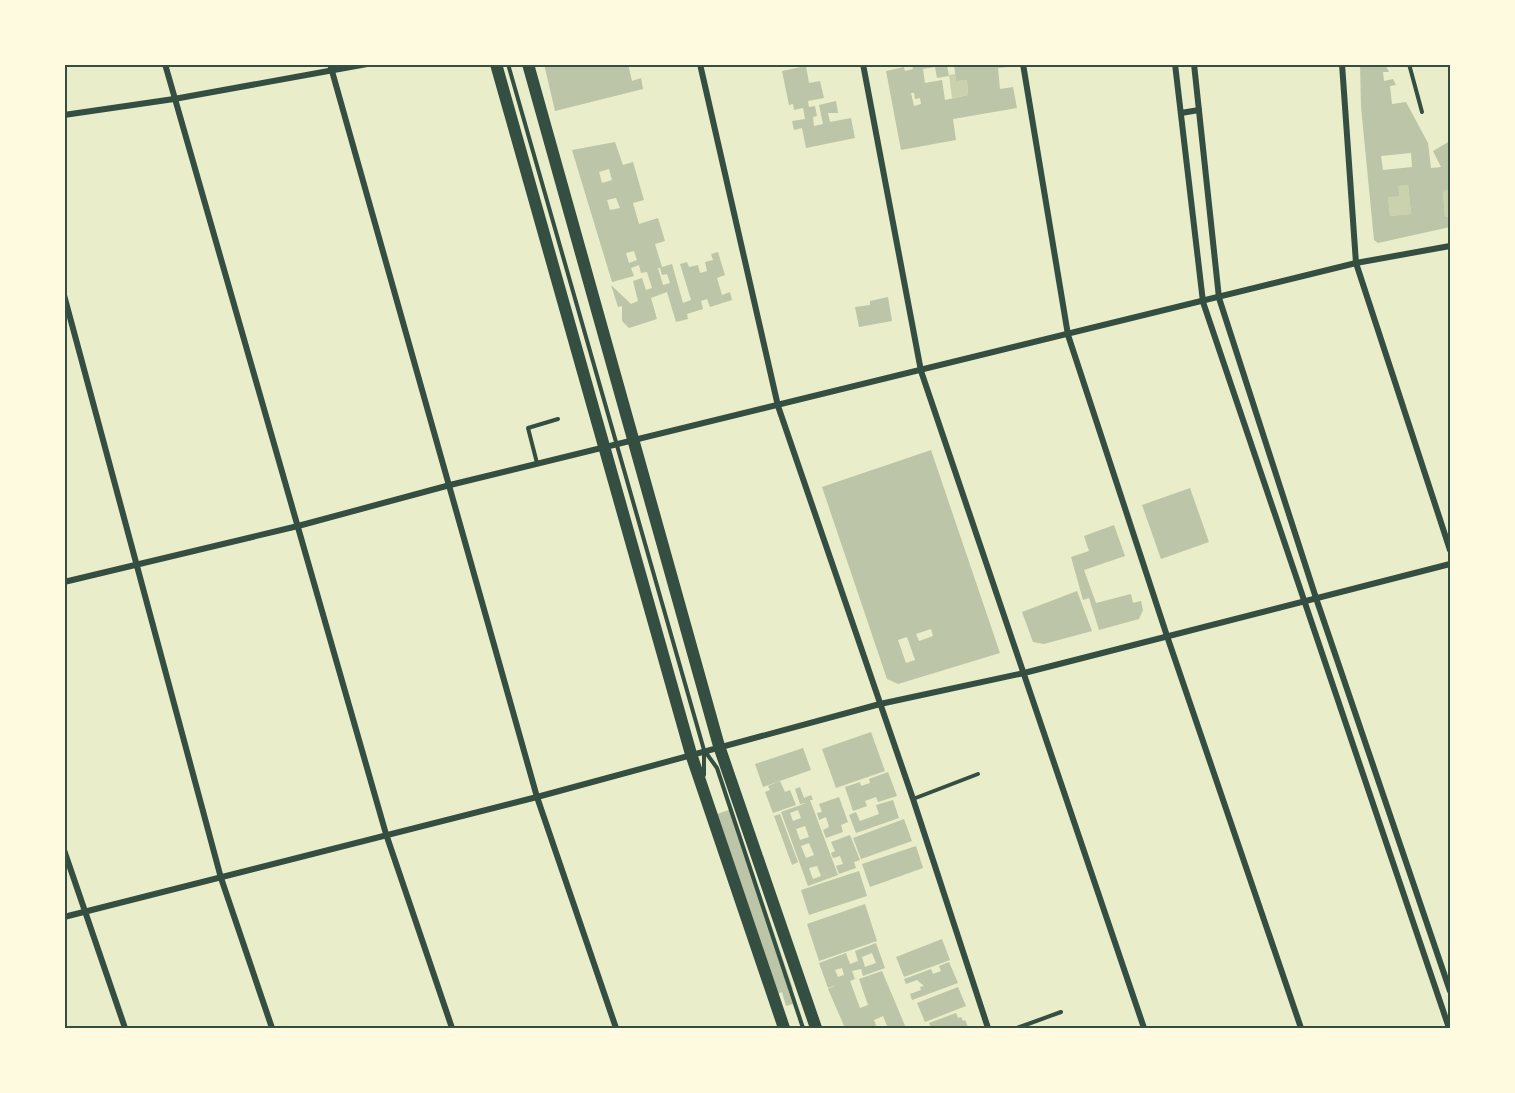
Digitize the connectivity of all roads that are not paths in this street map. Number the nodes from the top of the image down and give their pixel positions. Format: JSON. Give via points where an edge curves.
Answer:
{"nodes":[{"id":1,"x":165,"y":64,"type":"edge"},
{"id":2,"x":368,"y":64,"type":"edge"},
{"id":3,"x":496,"y":64,"type":"edge"},
{"id":4,"x":508,"y":64,"type":"edge"},
{"id":5,"x":528,"y":64,"type":"edge"},
{"id":6,"x":700,"y":64,"type":"edge"},
{"id":7,"x":863,"y":64,"type":"edge"},
{"id":8,"x":1023,"y":64,"type":"edge"},
{"id":9,"x":1175,"y":64,"type":"edge"},
{"id":10,"x":1194,"y":64,"type":"edge"},
{"id":11,"x":1342,"y":64,"type":"edge"},
{"id":12,"x":1409,"y":64,"type":"edge"},
{"id":13,"x":331,"y":68,"type":"edge"},
{"id":14,"x":174,"y":99,"type":"junction"},
{"id":15,"x":1199,"y":110,"type":"junction"},
{"id":16,"x":1422,"y":112,"type":"dead end"},
{"id":17,"x":1181,"y":113,"type":"junction"},
{"id":18,"x":64,"y":115,"type":"edge"},
{"id":19,"x":1450,"y":246,"type":"edge"},
{"id":20,"x":1356,"y":263,"type":"junction"},
{"id":21,"x":64,"y":295,"type":"edge"},
{"id":22,"x":1219,"y":298,"type":"junction"},
{"id":23,"x":1203,"y":302,"type":"junction"},
{"id":24,"x":1068,"y":335,"type":"junction"},
{"id":25,"x":921,"y":371,"type":"junction"},
{"id":26,"x":778,"y":406,"type":"junction"},
{"id":27,"x":558,"y":419,"type":"dead end"},
{"id":28,"x":632,"y":440,"type":"junction"},
{"id":29,"x":610,"y":446,"type":"junction"},
{"id":30,"x":537,"y":463,"type":"junction"},
{"id":31,"x":450,"y":485,"type":"junction"},
{"id":32,"x":298,"y":526,"type":"junction"},
{"id":33,"x":1450,"y":550,"type":"edge"},
{"id":34,"x":1450,"y":564,"type":"edge"},
{"id":35,"x":136,"y":565,"type":"junction"},
{"id":36,"x":64,"y":582,"type":"edge"},
{"id":37,"x":1316,"y":598,"type":"junction"},
{"id":38,"x":1303,"y":602,"type":"junction"},
{"id":39,"x":1167,"y":636,"type":"junction"},
{"id":40,"x":1024,"y":673,"type":"junction"},
{"id":41,"x":880,"y":704,"type":"junction"},
{"id":42,"x":719,"y":746,"type":"junction"},
{"id":43,"x":704,"y":750,"type":"junction"},
{"id":44,"x":691,"y":753,"type":"junction"},
{"id":45,"x":978,"y":774,"type":"dead end"},
{"id":46,"x":537,"y":797,"type":"junction"},
{"id":47,"x":913,"y":799,"type":"junction"},
{"id":48,"x":386,"y":834,"type":"junction"},
{"id":49,"x":64,"y":850,"type":"edge"},
{"id":50,"x":221,"y":878,"type":"junction"},
{"id":51,"x":85,"y":912,"type":"junction"},
{"id":52,"x":64,"y":917,"type":"edge"},
{"id":53,"x":1450,"y":991,"type":"edge"},
{"id":54,"x":1061,"y":1012,"type":"dead end"},
{"id":55,"x":125,"y":1029,"type":"edge"},
{"id":56,"x":272,"y":1029,"type":"edge"},
{"id":57,"x":452,"y":1029,"type":"edge"},
{"id":58,"x":616,"y":1029,"type":"edge"},
{"id":59,"x":784,"y":1029,"type":"edge"},
{"id":60,"x":790,"y":1029,"type":"edge"},
{"id":61,"x":803,"y":1029,"type":"edge"},
{"id":62,"x":816,"y":1029,"type":"edge"},
{"id":63,"x":988,"y":1029,"type":"edge"},
{"id":64,"x":1017,"y":1029,"type":"edge"},
{"id":65,"x":1144,"y":1029,"type":"edge"},
{"id":66,"x":1300,"y":1029,"type":"edge"},
{"id":67,"x":1449,"y":1029,"type":"edge"}],
"edges":[{"from":1,"to":14,"type":"street"},
{"from":2,"to":13,"type":"street"},
{"from":3,"to":29,"type":"main road"},
{"from":4,"to":29,"type":"lane"},
{"from":5,"to":28,"type":"main road"},
{"from":6,"to":26,"type":"street"},
{"from":7,"to":25,"type":"street"},
{"from":8,"to":24,"type":"street"},
{"from":9,"to":17,"type":"street"},
{"from":10,"to":15,"type":"street"},
{"from":11,"to":20,"type":"street"},
{"from":12,"to":16,"type":"lane"},
{"from":13,"to":14,"type":"street"},
{"from":13,"to":31,"type":"street"},
{"from":14,"to":18,"type":"street"},
{"from":14,"to":32,"type":"street"},
{"from":15,"to":17,"type":"street"},
{"from":15,"to":22,"type":"street"},
{"from":17,"to":23,"type":"street"},
{"from":19,"to":20,"type":"street"},
{"from":20,"to":22,"type":"street"},
{"from":20,"to":33,"type":"street"},
{"from":21,"to":35,"type":"street"},
{"from":22,"to":23,"type":"street"},
{"from":22,"to":37,"type":"street"},
{"from":23,"to":24,"type":"street"},
{"from":23,"to":38,"type":"street"},
{"from":24,"to":25,"type":"street"},
{"from":24,"to":39,"type":"street"},
{"from":25,"to":26,"type":"street"},
{"from":25,"to":40,"type":"street"},
{"from":26,"to":28,"type":"street"},
{"from":26,"to":41,"type":"street"},
{"from":27,"to":30,"type":"lane","via":[[528,428]]},
{"from":28,"to":29,"type":"street"},
{"from":28,"to":42,"type":"main road"},
{"from":29,"to":30,"type":"street"},
{"from":29,"to":43,"type":"lane"},
{"from":29,"to":44,"type":"main road"},
{"from":30,"to":31,"type":"street"},
{"from":31,"to":32,"type":"street"},
{"from":31,"to":46,"type":"street"},
{"from":32,"to":35,"type":"street"},
{"from":32,"to":48,"type":"street"},
{"from":34,"to":37,"type":"street"},
{"from":35,"to":36,"type":"street"},
{"from":35,"to":50,"type":"street"},
{"from":37,"to":38,"type":"street"},
{"from":37,"to":53,"type":"street"},
{"from":38,"to":39,"type":"street"},
{"from":38,"to":67,"type":"street"},
{"from":39,"to":40,"type":"street"},
{"from":39,"to":66,"type":"street"},
{"from":40,"to":41,"type":"street"},
{"from":40,"to":65,"type":"street"},
{"from":41,"to":42,"type":"street"},
{"from":41,"to":47,"type":"street"},
{"from":42,"to":43,"type":"street"},
{"from":42,"to":62,"type":"main road"},
{"from":43,"to":44,"type":"street"},
{"from":43,"to":60,"type":"lane","via":[[704,772]]},
{"from":43,"to":61,"type":"lane","via":[[717,768]]},
{"from":44,"to":46,"type":"street"},
{"from":44,"to":59,"type":"main road"},
{"from":45,"to":47,"type":"lane"},
{"from":46,"to":48,"type":"street"},
{"from":46,"to":58,"type":"street"},
{"from":47,"to":63,"type":"street"},
{"from":48,"to":50,"type":"street"},
{"from":48,"to":57,"type":"street"},
{"from":49,"to":51,"type":"street"},
{"from":50,"to":51,"type":"street"},
{"from":50,"to":56,"type":"street"},
{"from":51,"to":52,"type":"street"},
{"from":51,"to":55,"type":"street"},
{"from":54,"to":64,"type":"lane"}]}
